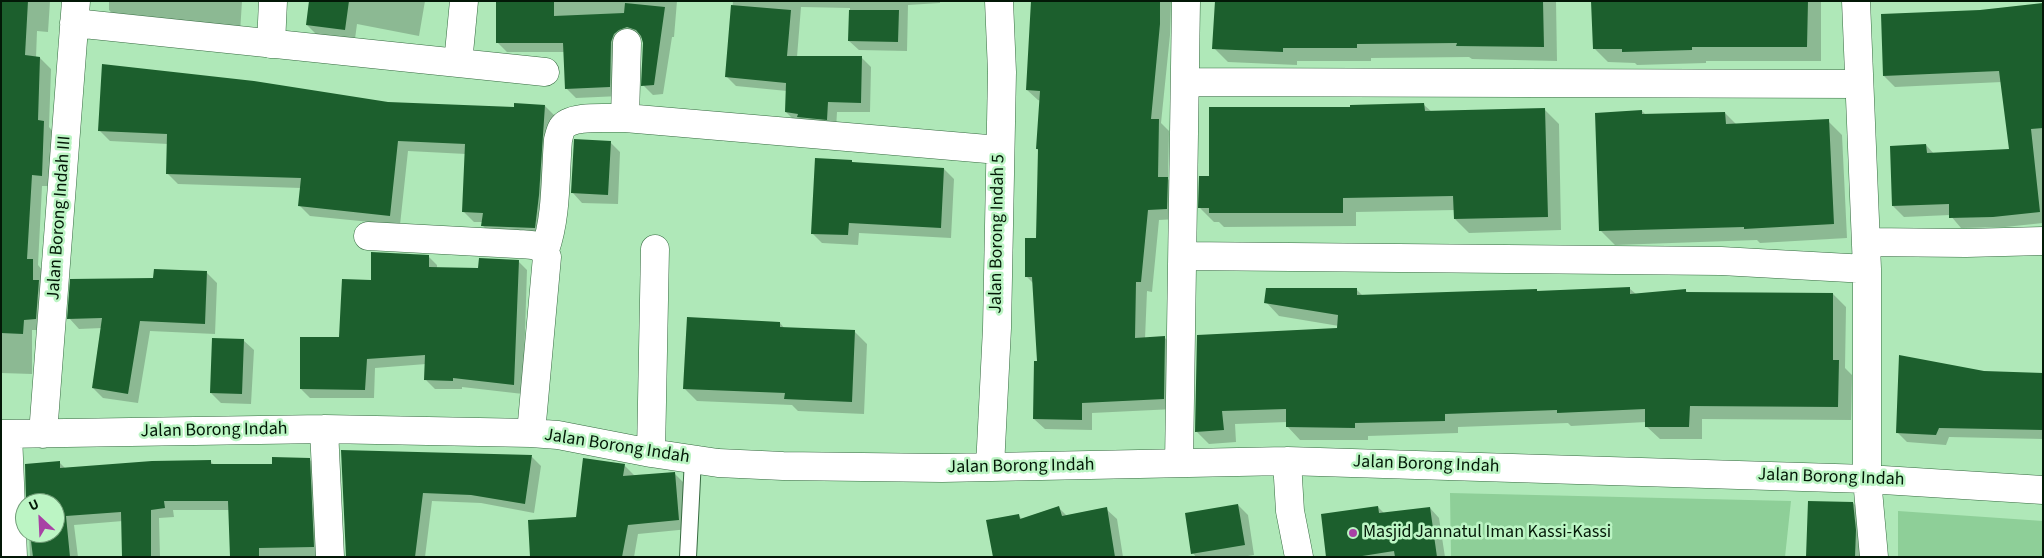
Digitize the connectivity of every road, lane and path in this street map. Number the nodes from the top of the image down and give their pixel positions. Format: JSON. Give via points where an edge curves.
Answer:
{"nodes":[{"id":1,"x":274,"y":1,"type":"edge"},
{"id":2,"x":464,"y":1,"type":"edge"},
{"id":3,"x":999,"y":1,"type":"edge"},
{"id":4,"x":1186,"y":1,"type":"edge"},
{"id":5,"x":1856,"y":1,"type":"edge"},
{"id":6,"x":75,"y":12,"type":"edge"},
{"id":7,"x":628,"y":43,"type":"dead end"},
{"id":8,"x":271,"y":44,"type":"junction"},
{"id":9,"x":458,"y":63,"type":"junction"},
{"id":10,"x":545,"y":72,"type":"dead end"},
{"id":11,"x":1185,"y":82,"type":"junction"},
{"id":12,"x":1859,"y":84,"type":"junction"},
{"id":13,"x":625,"y":118,"type":"junction"},
{"id":14,"x":1000,"y":150,"type":"junction"},
{"id":15,"x":368,"y":236,"type":"dead end"},
{"id":16,"x":2043,"y":241,"type":"edge"},
{"id":17,"x":1866,"y":242,"type":"junction"},
{"id":18,"x":655,"y":248,"type":"dead end"},
{"id":19,"x":545,"y":250,"type":"junction"},
{"id":20,"x":1183,"y":256,"type":"junction"},
{"id":21,"x":1867,"y":269,"type":"junction"},
{"id":22,"x":324,"y":429,"type":"junction"},
{"id":23,"x":531,"y":433,"type":"junction"},
{"id":24,"x":4,"y":434,"type":"edge"},
{"id":25,"x":43,"y":434,"type":"junction"},
{"id":26,"x":651,"y":453,"type":"junction"},
{"id":27,"x":692,"y":459,"type":"junction"},
{"id":28,"x":1287,"y":461,"type":"junction"},
{"id":29,"x":1179,"y":463,"type":"junction"},
{"id":30,"x":990,"y":467,"type":"junction"},
{"id":31,"x":1867,"y":478,"type":"junction"},
{"id":32,"x":2043,"y":490,"type":"edge"},
{"id":33,"x":13,"y":557,"type":"edge"},
{"id":34,"x":330,"y":557,"type":"edge"},
{"id":35,"x":688,"y":557,"type":"edge"},
{"id":36,"x":1299,"y":557,"type":"edge"},
{"id":37,"x":1874,"y":557,"type":"edge"}],
"edges":[{"from":1,"to":8,"type":"street"},
{"from":2,"to":9,"type":"street"},
{"from":3,"to":14,"type":"street","name":"Jalan Borong Indah 5","via":[[1002,72]]},
{"from":4,"to":11,"type":"street"},
{"from":5,"to":12,"type":"street"},
{"from":6,"to":8,"type":"street"},
{"from":6,"to":25,"type":"street","name":"Jalan Borong Indah III"},
{"from":7,"to":13,"type":"street"},
{"from":8,"to":9,"type":"street"},
{"from":9,"to":10,"type":"street"},
{"from":11,"to":12,"type":"street"},
{"from":11,"to":20,"type":"street"},
{"from":12,"to":17,"type":"street"},
{"from":13,"to":14,"type":"street"},
{"from":13,"to":19,"type":"street","via":[[582,119],[562,127]]},
{"from":14,"to":30,"type":"street","name":"Jalan Borong Indah 5","via":[[997,328]]},
{"from":15,"to":19,"type":"street","via":[[525,244]]},
{"from":16,"to":17,"type":"street"},
{"from":17,"to":21,"type":"street"},
{"from":18,"to":26,"type":"street"},
{"from":19,"to":23,"type":"street","via":[[547,257]]},
{"from":20,"to":21,"type":"street","via":[[1721,261]]},
{"from":20,"to":29,"type":"street"},
{"from":21,"to":31,"type":"street"},
{"from":22,"to":23,"type":"street","name":"Jalan Borong Indah"},
{"from":22,"to":25,"type":"street","name":"Jalan Borong Indah"},
{"from":22,"to":34,"type":"street"},
{"from":23,"to":26,"type":"street","name":"Jalan Borong Indah"},
{"from":24,"to":25,"type":"street","name":"Jalan Borong Indah"},
{"from":24,"to":33,"type":"street"},
{"from":26,"to":27,"type":"street","name":"Jalan Borong Indah"},
{"from":27,"to":30,"type":"street","name":"Jalan Borong Indah","via":[[783,466]]},
{"from":27,"to":35,"type":"lane"},
{"from":28,"to":29,"type":"street","name":"Jalan Borong Indah"},
{"from":28,"to":31,"type":"street","name":"Jalan Borong Indah"},
{"from":28,"to":36,"type":"street","via":[[1290,511]]},
{"from":29,"to":30,"type":"street","name":"Jalan Borong Indah"},
{"from":31,"to":32,"type":"street","name":"Jalan Borong Indah"},
{"from":31,"to":37,"type":"street"}]}
